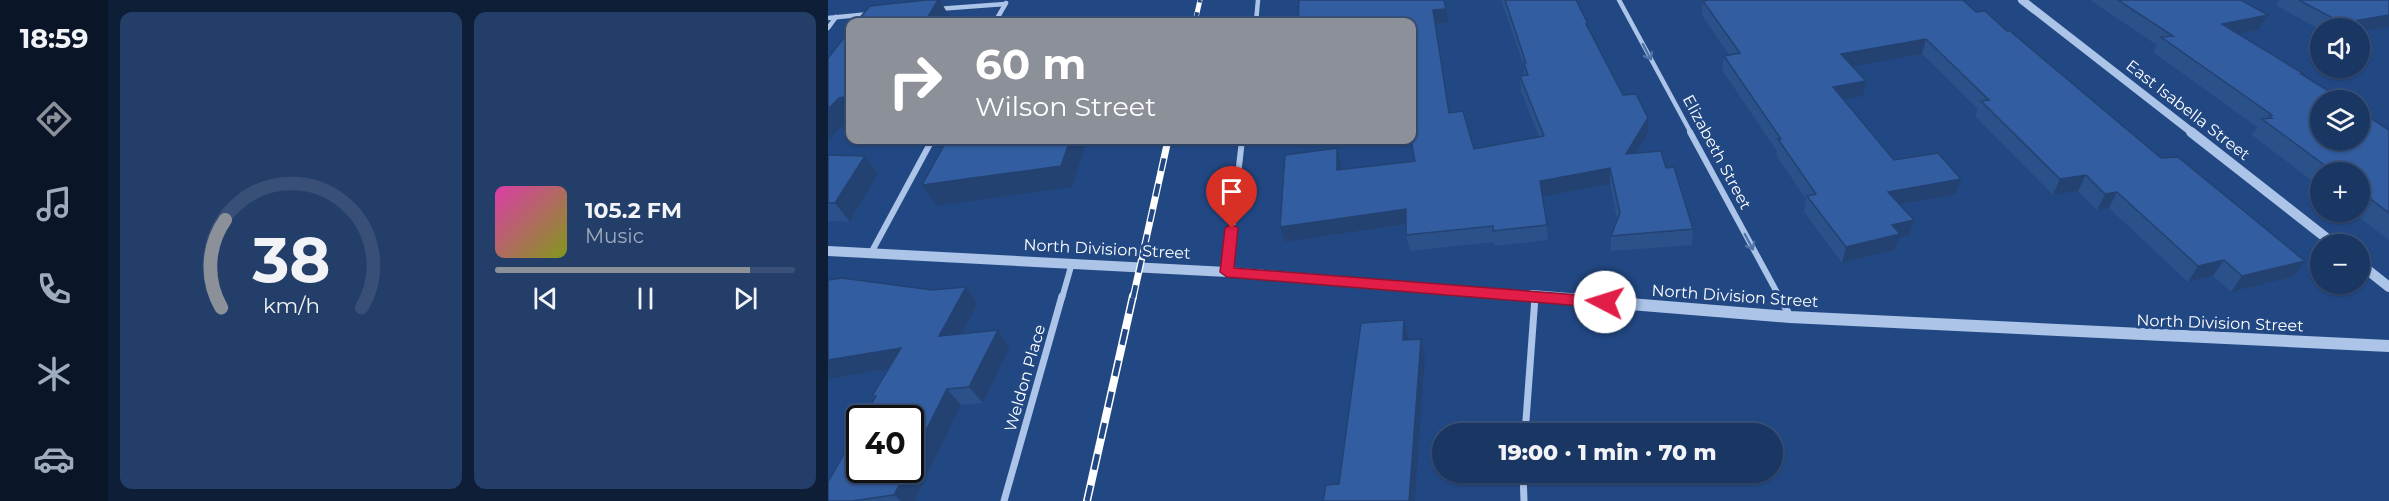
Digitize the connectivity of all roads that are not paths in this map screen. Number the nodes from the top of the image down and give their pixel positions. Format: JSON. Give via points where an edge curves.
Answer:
{"nodes":[{"id":1,"x":1258,"y":0,"type":"edge"},
{"id":2,"x":1619,"y":0,"type":"edge"},
{"id":3,"x":2022,"y":0,"type":"edge"},
{"id":4,"x":1006,"y":2,"type":"edge"},
{"id":5,"x":927,"y":10,"type":"edge"},
{"id":6,"x":882,"y":14,"type":"edge"},
{"id":7,"x":836,"y":17,"type":"junction"},
{"id":8,"x":828,"y":18,"type":"edge"},
{"id":9,"x":997,"y":18,"type":"edge"},
{"id":10,"x":1256,"y":18,"type":"edge"},
{"id":11,"x":828,"y":28,"type":"edge"},
{"id":12,"x":930,"y":144,"type":"edge"},
{"id":13,"x":1242,"y":144,"type":"edge"},
{"id":14,"x":2321,"y":234,"type":"edge"},
{"id":15,"x":828,"y":251,"type":"edge"},
{"id":16,"x":871,"y":253,"type":"junction"},
{"id":17,"x":1072,"y":263,"type":"junction"},
{"id":18,"x":1227,"y":272,"type":"junction"},
{"id":19,"x":2370,"y":272,"type":"edge"},
{"id":20,"x":2389,"y":287,"type":"edge"},
{"id":21,"x":1535,"y":297,"type":"junction"},
{"id":22,"x":1790,"y":317,"type":"junction"},
{"id":23,"x":2389,"y":346,"type":"edge"},
{"id":24,"x":1525,"y":423,"type":"edge"},
{"id":25,"x":1523,"y":483,"type":"edge"},
{"id":26,"x":1004,"y":501,"type":"edge"},
{"id":27,"x":1524,"y":501,"type":"edge"}],
"edges":[{"from":1,"to":10,"type":"street"},
{"from":2,"to":22,"type":"street","name":"Elizabeth Street","one_way":true},
{"from":3,"to":14,"type":"street","name":"East Isabella Street"},
{"from":4,"to":5,"type":"street"},
{"from":4,"to":9,"type":"street"},
{"from":6,"to":7,"type":"street"},
{"from":7,"to":8,"type":"street"},
{"from":7,"to":11,"type":"street"},
{"from":12,"to":16,"type":"street"},
{"from":13,"to":18,"type":"street"},
{"from":15,"to":16,"type":"street","name":"North Division Street"},
{"from":16,"to":17,"type":"street","name":"North Division Street"},
{"from":17,"to":18,"type":"street","name":"North Division Street"},
{"from":17,"to":26,"type":"street","name":"Weldon Place"},
{"from":18,"to":21,"type":"street","name":"North Division Street"},
{"from":19,"to":20,"type":"street"},
{"from":21,"to":22,"type":"street","name":"North Division Street"},
{"from":21,"to":24,"type":"street"},
{"from":22,"to":23,"type":"street","name":"North Division Street"},
{"from":25,"to":27,"type":"street"}]}
